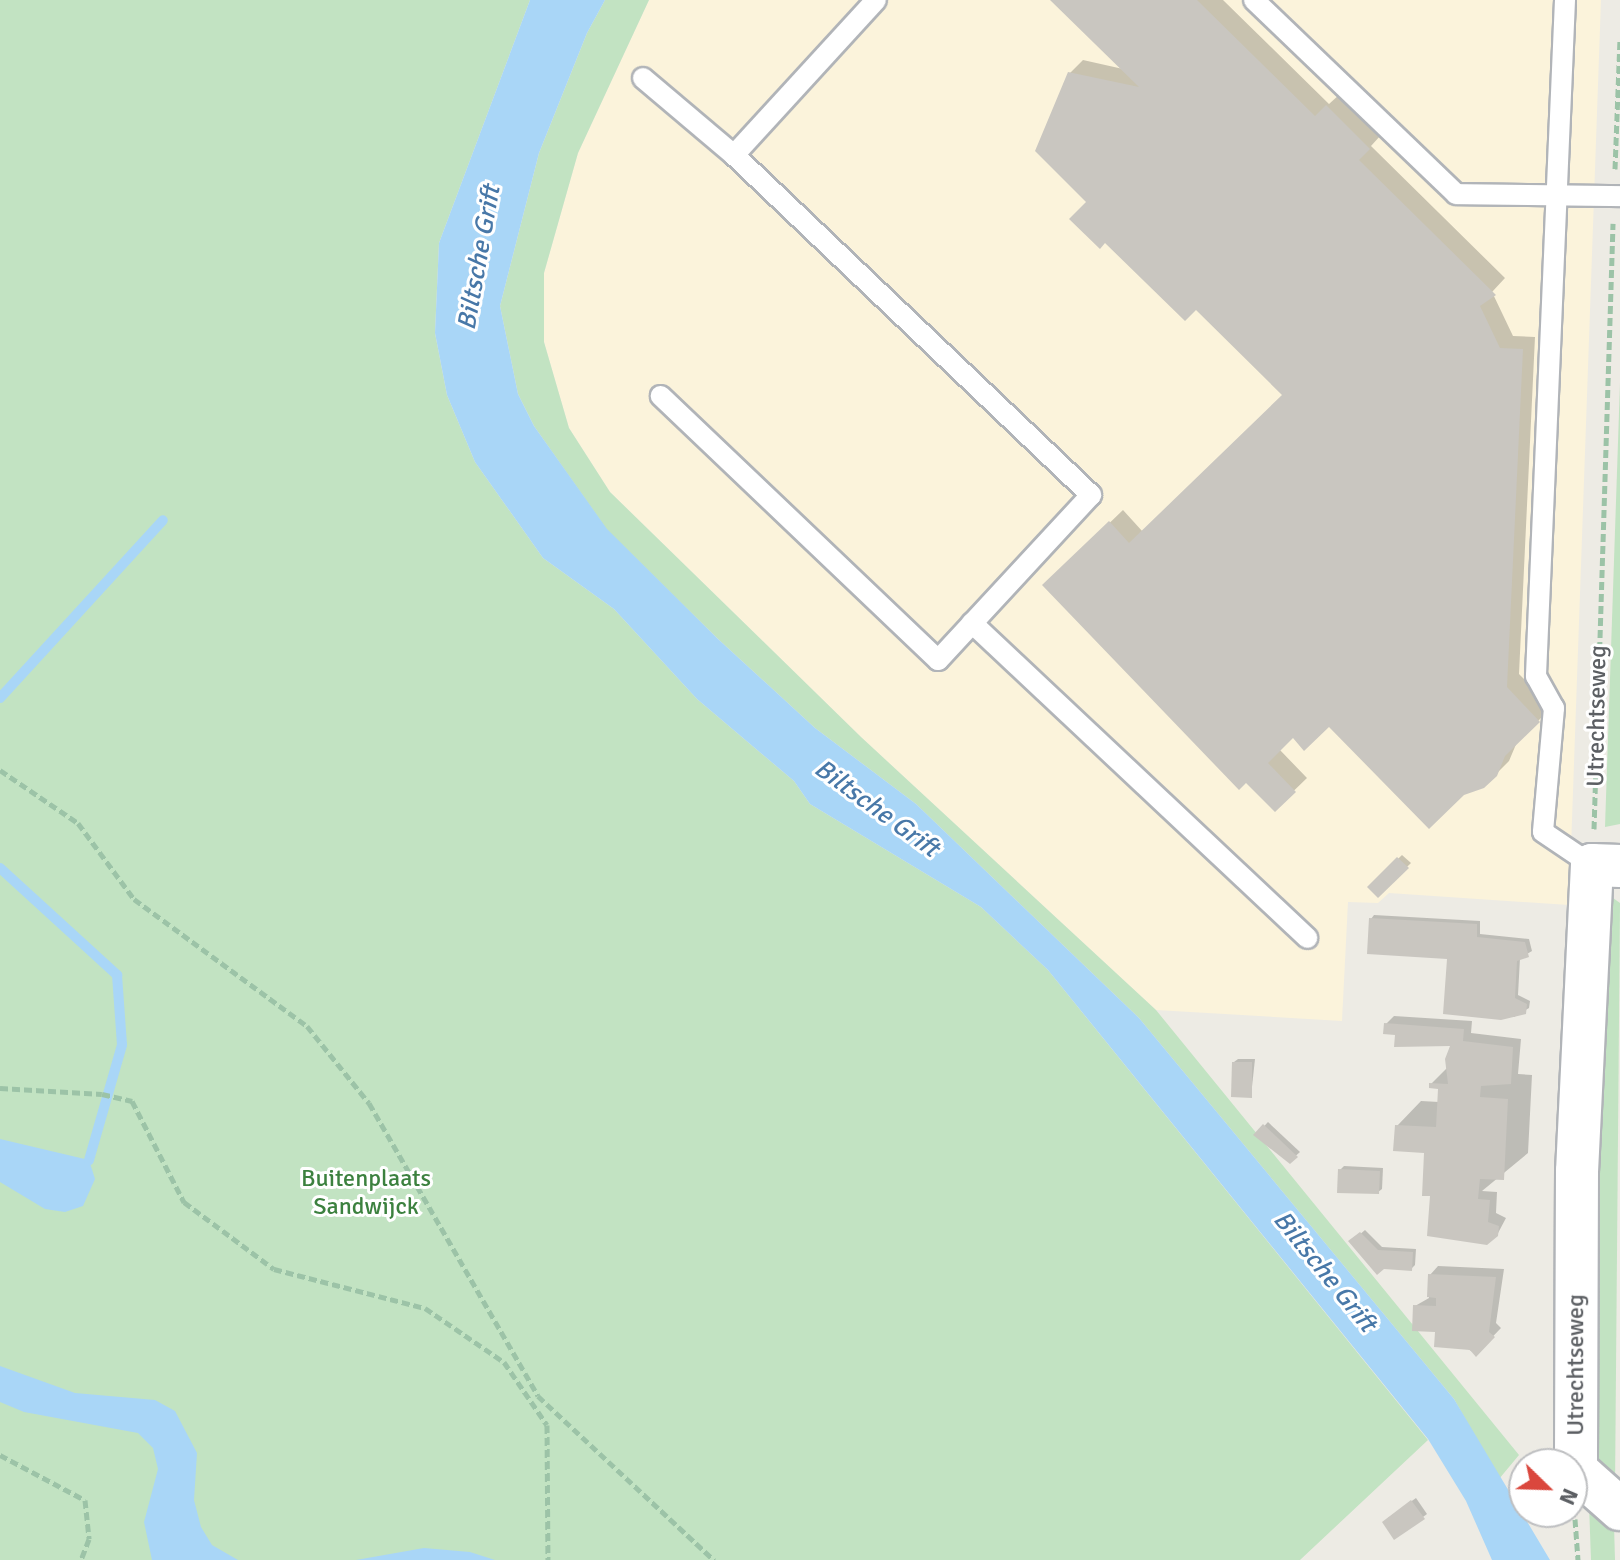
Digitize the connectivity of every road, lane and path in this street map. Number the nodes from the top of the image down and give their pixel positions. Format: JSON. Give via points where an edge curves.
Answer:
{"nodes":[{"id":1,"x":876,"y":0,"type":"edge"},
{"id":2,"x":1254,"y":0,"type":"edge"},
{"id":3,"x":1565,"y":0,"type":"edge"},
{"id":4,"x":1620,"y":39,"type":"edge"},
{"id":5,"x":643,"y":78,"type":"dead end"},
{"id":6,"x":734,"y":155,"type":"junction"},
{"id":7,"x":1555,"y":196,"type":"junction"},
{"id":8,"x":1617,"y":196,"type":"edge"},
{"id":9,"x":661,"y":396,"type":"dead end"},
{"id":10,"x":972,"y":623,"type":"junction"},
{"id":11,"x":0,"y":770,"type":"edge"},
{"id":12,"x":1606,"y":866,"type":"edge"},
{"id":13,"x":1307,"y":938,"type":"dead end"},
{"id":14,"x":0,"y":1088,"type":"edge"},
{"id":15,"x":0,"y":1455,"type":"edge"},
{"id":16,"x":1620,"y":1509,"type":"edge"},
{"id":17,"x":81,"y":1560,"type":"edge"},
{"id":18,"x":548,"y":1560,"type":"edge"},
{"id":19,"x":714,"y":1560,"type":"edge"}],
"edges":[{"from":1,"to":6,"type":"lane"},
{"from":2,"to":7,"type":"lane","via":[[1456,194]]},
{"from":3,"to":7,"type":"lane"},
{"from":4,"to":8,"type":"path","name":"Utrechtseweg"},
{"from":5,"to":6,"type":"lane"},
{"from":6,"to":10,"type":"lane","via":[[1091,495]]},
{"from":7,"to":8,"type":"lane"},
{"from":7,"to":12,"type":"lane","via":[[1536,676],[1554,708],[1543,832]]},
{"from":8,"to":12,"type":"path","name":"Utrechtseweg"},
{"from":9,"to":10,"type":"lane","via":[[938,660]]},
{"from":10,"to":13,"type":"lane"},
{"from":11,"to":19,"type":"path","via":[[78,823],[134,899],[307,1026],[369,1103],[538,1396]]},
{"from":12,"to":16,"type":"street","name":"Utrechtseweg","via":[[1577,1171],[1576,1470]]},
{"from":14,"to":18,"type":"path","via":[[102,1094],[132,1101],[184,1202],[274,1269],[425,1308],[504,1362],[547,1425]]},
{"from":15,"to":17,"type":"path","via":[[85,1500],[89,1539]]}]}
